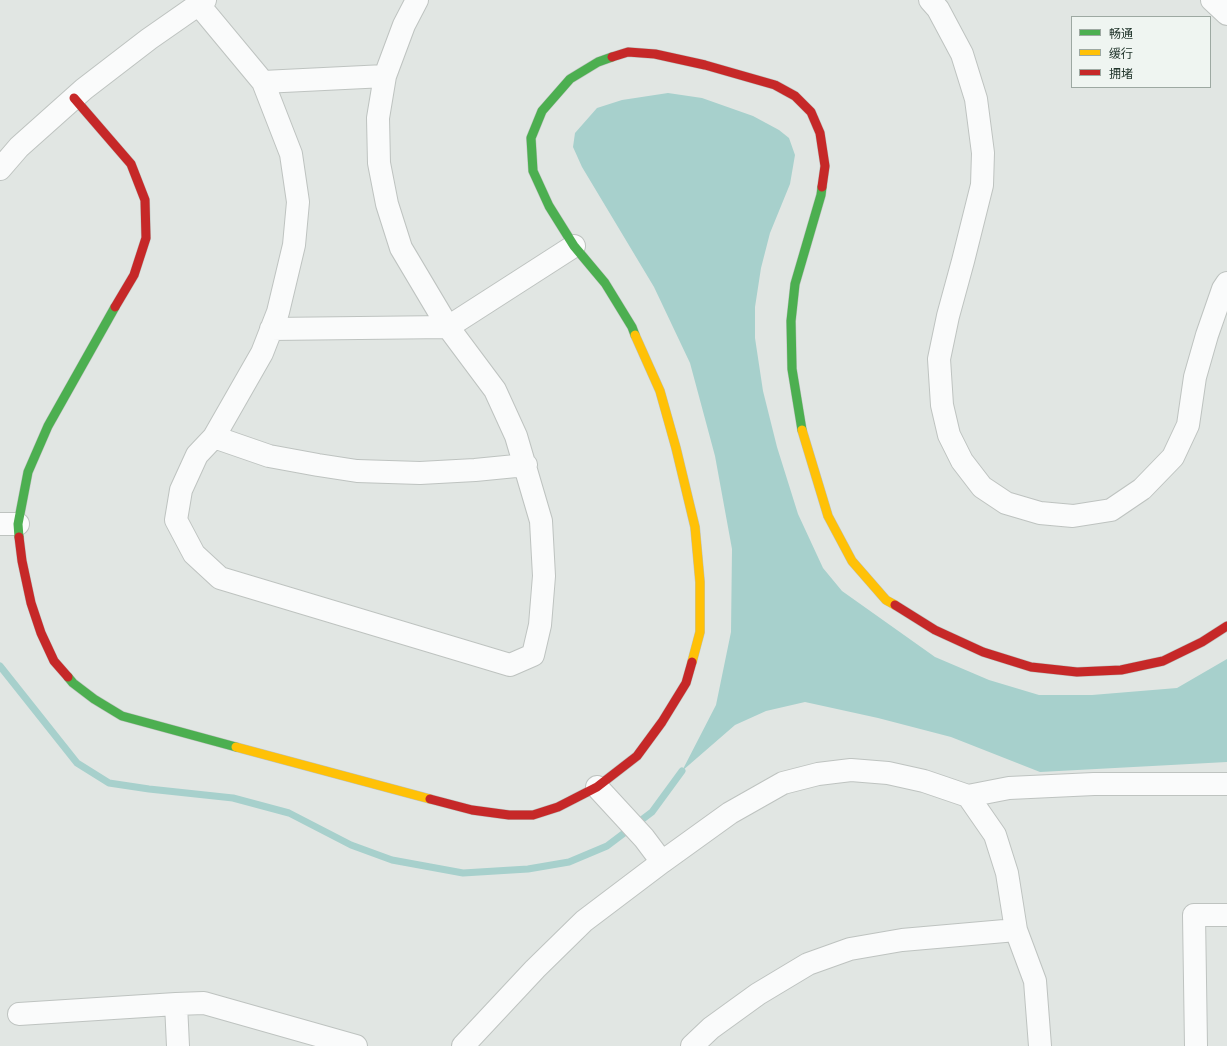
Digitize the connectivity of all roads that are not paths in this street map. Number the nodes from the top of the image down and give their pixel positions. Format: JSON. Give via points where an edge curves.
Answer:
{"nodes":[{"id":1,"x":417,"y":0,"type":"edge"},
{"id":2,"x":930,"y":0,"type":"edge"},
{"id":3,"x":1212,"y":0,"type":"edge"},
{"id":4,"x":202,"y":2,"type":"edge"},
{"id":5,"x":1227,"y":14,"type":"edge"},
{"id":6,"x":385,"y":76,"type":"junction"},
{"id":7,"x":263,"y":82,"type":"junction"},
{"id":8,"x":74,"y":98,"type":"junction"},
{"id":9,"x":0,"y":169,"type":"edge"},
{"id":10,"x":574,"y":246,"type":"junction"},
{"id":11,"x":1227,"y":283,"type":"edge"},
{"id":12,"x":448,"y":327,"type":"junction"},
{"id":13,"x":272,"y":329,"type":"junction"},
{"id":14,"x":214,"y":437,"type":"junction"},
{"id":15,"x":526,"y":465,"type":"junction"},
{"id":16,"x":9,"y":524,"type":"edge"},
{"id":17,"x":1227,"y":626,"type":"edge"},
{"id":18,"x":1227,"y":784,"type":"edge"},
{"id":19,"x":604,"y":793,"type":"junction"},
{"id":20,"x":968,"y":796,"type":"junction"},
{"id":21,"x":662,"y":862,"type":"junction"},
{"id":22,"x":1227,"y":914,"type":"edge"},
{"id":23,"x":1016,"y":930,"type":"junction"},
{"id":24,"x":176,"y":1004,"type":"junction"},
{"id":25,"x":19,"y":1014,"type":"dead end"},
{"id":26,"x":178,"y":1046,"type":"edge"},
{"id":27,"x":356,"y":1046,"type":"edge"},
{"id":28,"x":463,"y":1046,"type":"edge"},
{"id":29,"x":692,"y":1046,"type":"edge"},
{"id":30,"x":1040,"y":1046,"type":"edge"},
{"id":31,"x":1196,"y":1046,"type":"edge"}],
"edges":[{"from":1,"to":6,"type":"street","via":[[404,25]]},
{"from":2,"to":11,"type":"street","via":[[938,8],[962,54],[976,99],[983,153],[982,185],[939,359],[942,405],[949,435],[962,461],[982,487],[1006,503],[1040,513],[1073,516],[1111,510],[1142,489],[1173,458],[1188,425],[1195,377],[1207,335]]},
{"from":3,"to":5,"type":"street"},
{"from":4,"to":7,"type":"street"},
{"from":4,"to":8,"type":"street","via":[[149,39]]},
{"from":6,"to":7,"type":"street"},
{"from":6,"to":12,"type":"street","via":[[378,118],[379,163],[387,204],[400,248]]},
{"from":7,"to":13,"type":"street","via":[[291,154],[298,202],[294,245]]},
{"from":8,"to":9,"type":"street","via":[[19,147]]},
{"from":8,"to":16,"type":"street","via":[[131,164],[145,200],[146,238],[134,275],[48,426]]},
{"from":10,"to":12,"type":"street"},
{"from":10,"to":17,"type":"street","via":[[549,206],[533,171],[531,138],[542,111],[570,79],[598,62],[628,52],[655,54],[774,85],[794,96],[811,112],[820,133],[825,166],[822,195],[795,284],[791,321],[792,369],[802,429],[828,516],[852,562],[886,600],[935,630],[983,652],[1031,667],[1077,672],[1121,670],[1163,661],[1202,642]]},
{"from":10,"to":19,"type":"street","via":[[606,283],[632,327],[660,391],[695,527],[700,582],[700,632],[686,683],[637,756]]},
{"from":12,"to":13,"type":"street"},
{"from":12,"to":15,"type":"street","via":[[495,390]]},
{"from":13,"to":14,"type":"street","via":[[262,353]]},
{"from":14,"to":15,"type":"street","via":[[269,456],[357,471],[420,473]]},
{"from":14,"to":15,"type":"street","via":[[197,455],[181,490],[176,520],[194,554],[220,578],[510,665],[533,654],[540,625],[544,576],[541,521]]},
{"from":16,"to":19,"type":"street","via":[[22,561],[30,603],[54,661],[73,683],[122,716],[472,810],[509,815],[533,814]]},
{"from":18,"to":20,"type":"street","via":[[1094,784],[1009,788]]},
{"from":19,"to":21,"type":"street"},
{"from":20,"to":21,"type":"street","via":[[924,781],[888,773],[851,770],[818,774],[783,783],[730,813]]},
{"from":20,"to":23,"type":"street","via":[[995,835],[1007,873]]},
{"from":21,"to":28,"type":"street","via":[[584,921]]},
{"from":22,"to":31,"type":"street","via":[[1194,915]]},
{"from":23,"to":29,"type":"street","via":[[902,940],[850,949],[808,964],[758,994],[711,1028]]},
{"from":23,"to":30,"type":"street","via":[[1034,982]]},
{"from":24,"to":25,"type":"street"},
{"from":24,"to":26,"type":"street"},
{"from":24,"to":27,"type":"street","via":[[204,1003]]}]}
